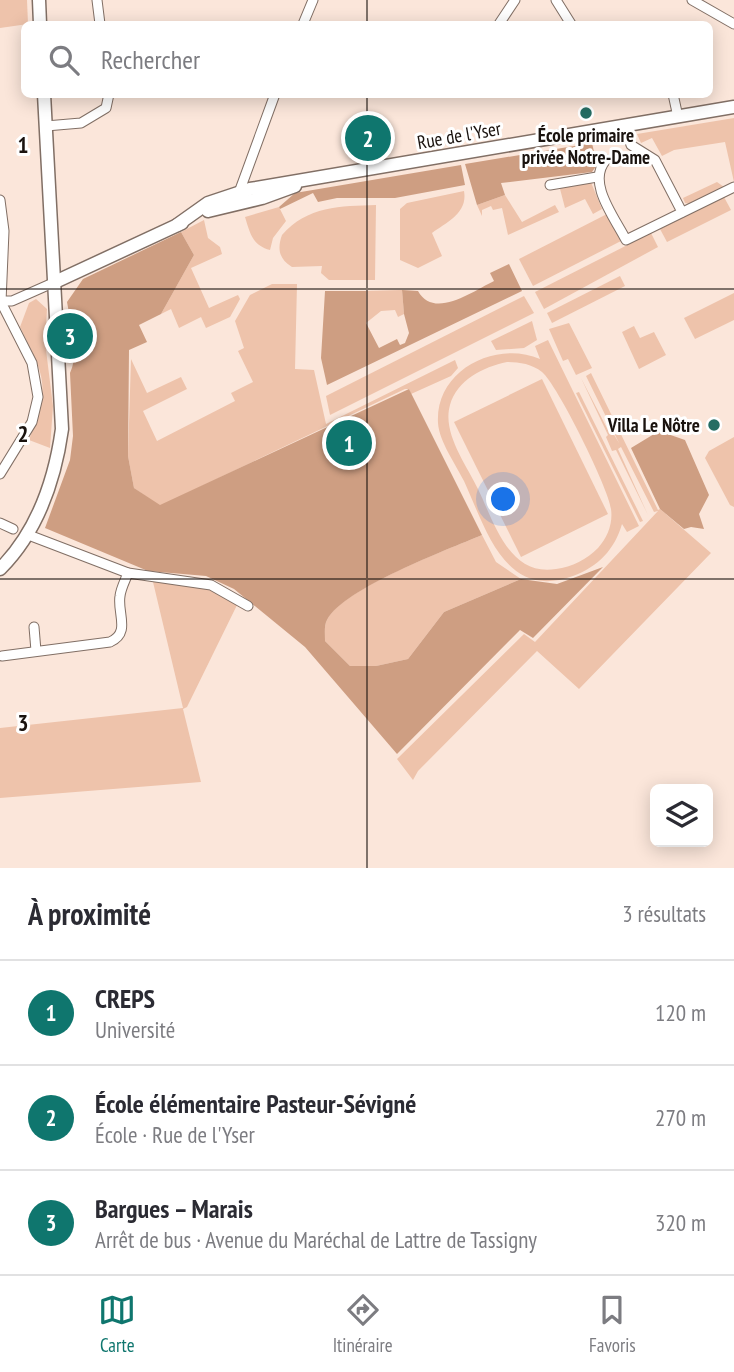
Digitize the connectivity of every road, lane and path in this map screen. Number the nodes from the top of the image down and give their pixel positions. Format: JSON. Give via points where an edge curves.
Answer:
{"nodes":[{"id":1,"x":39,"y":0,"type":"edge"},
{"id":2,"x":97,"y":0,"type":"edge"},
{"id":3,"x":313,"y":0,"type":"edge"},
{"id":4,"x":515,"y":0,"type":"edge"},
{"id":5,"x":556,"y":0,"type":"edge"},
{"id":6,"x":692,"y":0,"type":"edge"},
{"id":7,"x":40,"y":21,"type":"edge"},
{"id":8,"x":100,"y":21,"type":"edge"},
{"id":9,"x":304,"y":21,"type":"edge"},
{"id":10,"x":501,"y":21,"type":"edge"},
{"id":11,"x":568,"y":21,"type":"edge"},
{"id":12,"x":734,"y":24,"type":"edge"},
{"id":13,"x":44,"y":98,"type":"edge"},
{"id":14,"x":108,"y":98,"type":"edge"},
{"id":15,"x":274,"y":98,"type":"edge"},
{"id":16,"x":674,"y":98,"type":"edge"},
{"id":17,"x":734,"y":107,"type":"edge"},
{"id":18,"x":678,"y":117,"type":"junction"},
{"id":19,"x":46,"y":125,"type":"junction"},
{"id":20,"x":625,"y":126,"type":"junction"},
{"id":21,"x":606,"y":160,"type":"dead end"},
{"id":22,"x":597,"y":177,"type":"junction"},
{"id":23,"x":550,"y":185,"type":"dead end"},
{"id":24,"x":734,"y":187,"type":"edge"},
{"id":25,"x":237,"y":198,"type":"junction"},
{"id":26,"x":0,"y":200,"type":"edge"},
{"id":27,"x":682,"y":212,"type":"junction"},
{"id":28,"x":55,"y":282,"type":"junction"},
{"id":29,"x":0,"y":301,"type":"edge"},
{"id":30,"x":0,"y":474,"type":"edge"},
{"id":31,"x":0,"y":523,"type":"edge"},
{"id":32,"x":13,"y":529,"type":"dead end"},
{"id":33,"x":26,"y":534,"type":"junction"},
{"id":34,"x":0,"y":569,"type":"edge"},
{"id":35,"x":128,"y":573,"type":"junction"},
{"id":36,"x":248,"y":606,"type":"dead end"},
{"id":37,"x":34,"y":627,"type":"dead end"},
{"id":38,"x":36,"y":651,"type":"junction"},
{"id":39,"x":2,"y":656,"type":"dead end"}],
"edges":[{"from":1,"to":7,"type":"street"},
{"from":2,"to":8,"type":"street"},
{"from":3,"to":9,"type":"street"},
{"from":4,"to":10,"type":"street"},
{"from":5,"to":11,"type":"street"},
{"from":6,"to":12,"type":"street"},
{"from":13,"to":19,"type":"street"},
{"from":14,"to":19,"type":"street","via":[[106,107],[87,121]]},
{"from":15,"to":25,"type":"street"},
{"from":16,"to":18,"type":"street"},
{"from":17,"to":18,"type":"street","name":"Rue de l'Yser"},
{"from":18,"to":20,"type":"street","name":"Rue de l'Yser"},
{"from":19,"to":28,"type":"street"},
{"from":20,"to":25,"type":"street","name":"Rue de l'Yser","via":[[315,179]]},
{"from":20,"to":27,"type":"street","via":[[630,145],[655,160]]},
{"from":21,"to":22,"type":"street"},
{"from":22,"to":23,"type":"street"},
{"from":22,"to":27,"type":"street","via":[[626,240]]},
{"from":24,"to":27,"type":"street"},
{"from":25,"to":28,"type":"street","name":"Rue de l'Yser"},
{"from":26,"to":29,"type":"street","via":[[5,231]]},
{"from":28,"to":29,"type":"street","name":"Rue de l'Yser","via":[[12,301]]},
{"from":28,"to":33,"type":"street","via":[[62,429],[51,484]]},
{"from":29,"to":30,"type":"street","via":[[32,363],[38,397],[32,422]]},
{"from":31,"to":32,"type":"street"},
{"from":33,"to":34,"type":"street"},
{"from":33,"to":35,"type":"street"},
{"from":35,"to":36,"type":"street","via":[[204,583]]},
{"from":35,"to":38,"type":"street","via":[[120,598],[122,631],[118,638]]},
{"from":37,"to":38,"type":"street"},
{"from":38,"to":39,"type":"street"}]}
